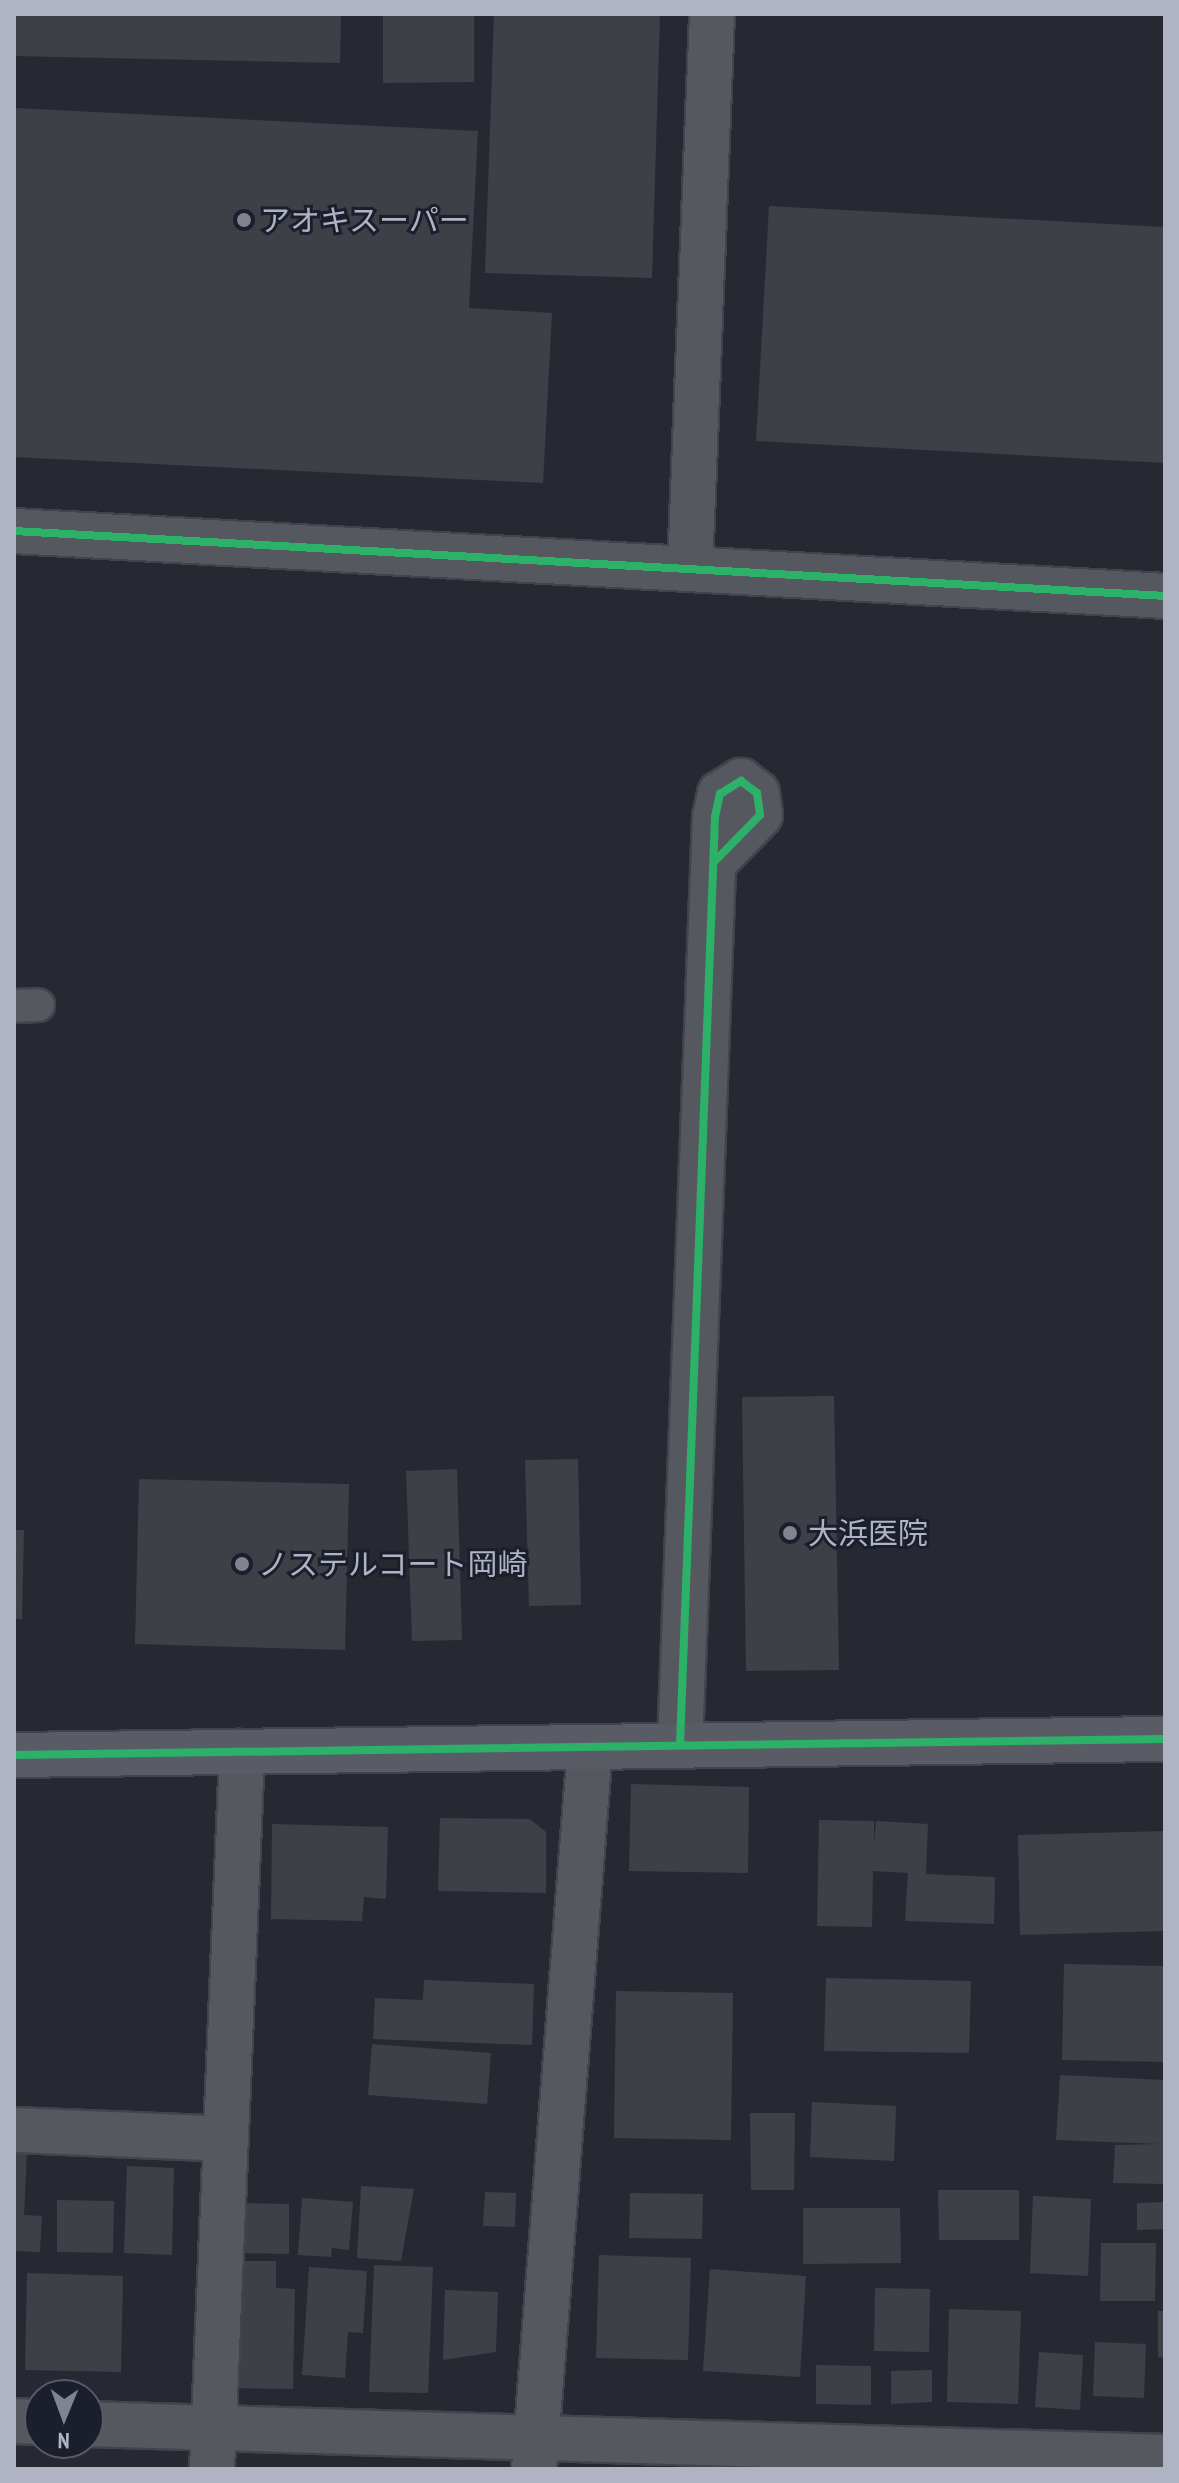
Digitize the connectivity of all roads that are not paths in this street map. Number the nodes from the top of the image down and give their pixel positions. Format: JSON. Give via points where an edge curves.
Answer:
{"nodes":[{"id":1,"x":712,"y":14,"type":"edge"},
{"id":2,"x":14,"y":531,"type":"edge"},
{"id":3,"x":690,"y":569,"type":"junction"},
{"id":4,"x":1165,"y":596,"type":"edge"},
{"id":5,"x":716,"y":860,"type":"dead end"},
{"id":6,"x":1165,"y":1739,"type":"edge"},
{"id":7,"x":680,"y":1745,"type":"junction"},
{"id":8,"x":590,"y":1747,"type":"junction"},
{"id":9,"x":242,"y":1752,"type":"junction"},
{"id":10,"x":14,"y":1755,"type":"edge"},
{"id":11,"x":14,"y":2130,"type":"edge"},
{"id":12,"x":226,"y":2139,"type":"junction"},
{"id":13,"x":104,"y":2427,"type":"edge"},
{"id":14,"x":213,"y":2448,"type":"edge"},
{"id":15,"x":535,"y":2453,"type":"edge"},
{"id":16,"x":1165,"y":2457,"type":"edge"},
{"id":17,"x":834,"y":2458,"type":"edge"}],
"edges":[{"from":1,"to":3,"type":"street"},
{"from":2,"to":3,"type":"street"},
{"from":3,"to":4,"type":"street"},
{"from":5,"to":7,"type":"street"},
{"from":6,"to":7,"type":"street"},
{"from":7,"to":8,"type":"street"},
{"from":8,"to":9,"type":"street"},
{"from":8,"to":15,"type":"street"},
{"from":9,"to":10,"type":"street"},
{"from":9,"to":12,"type":"street"},
{"from":11,"to":12,"type":"street"},
{"from":12,"to":14,"type":"street"},
{"from":13,"to":14,"type":"street"},
{"from":14,"to":15,"type":"street"},
{"from":15,"to":17,"type":"street"},
{"from":16,"to":17,"type":"street"}]}
